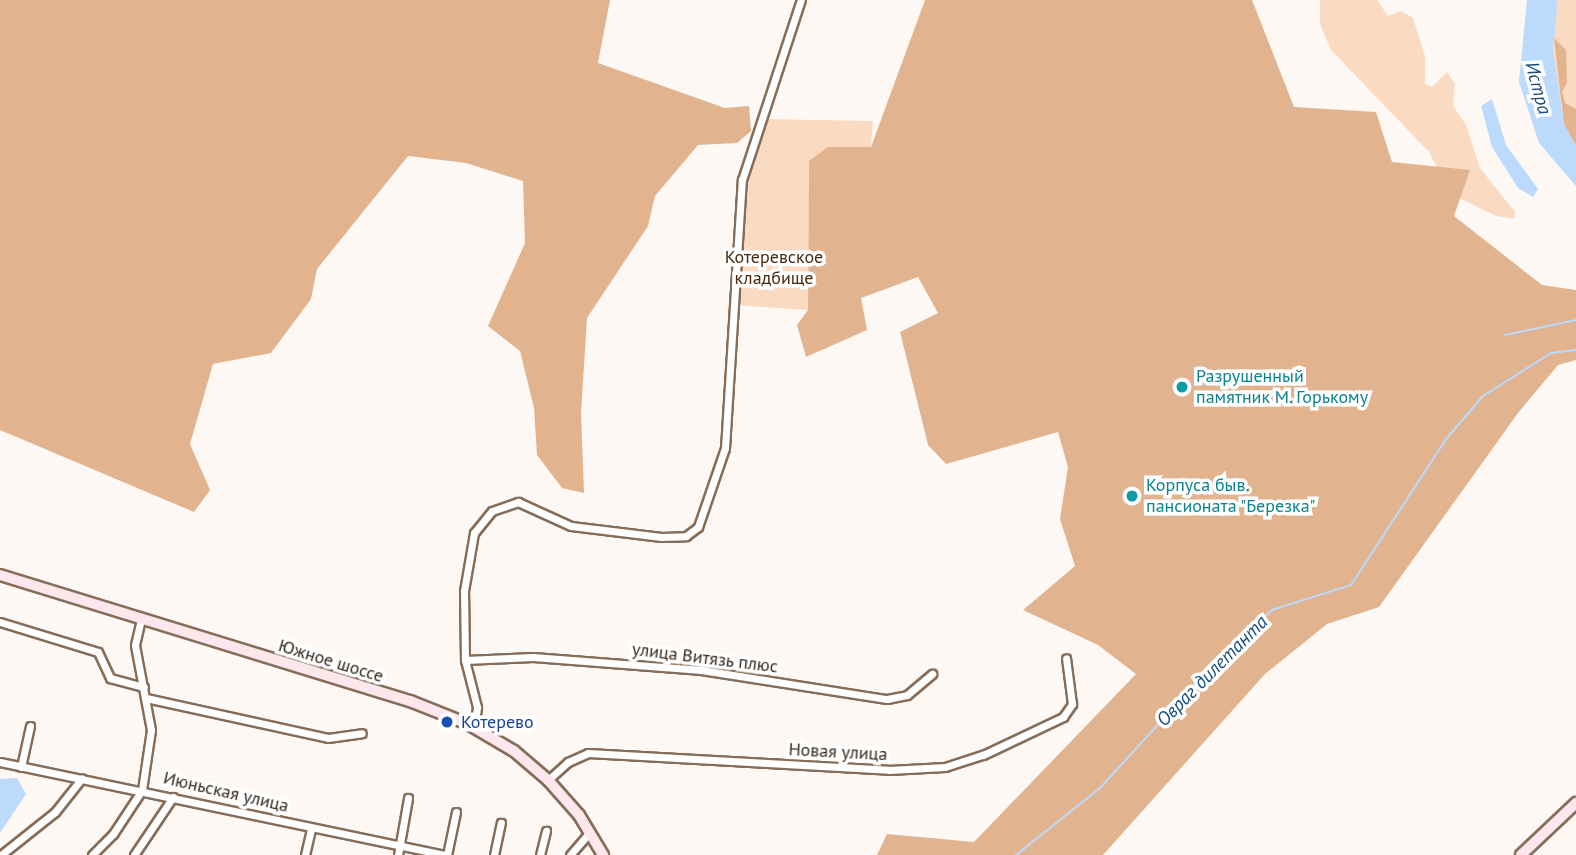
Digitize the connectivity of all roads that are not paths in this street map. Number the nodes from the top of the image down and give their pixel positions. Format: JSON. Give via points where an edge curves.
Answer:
{"nodes":[{"id":1,"x":801,"y":0,"type":"edge"},
{"id":2,"x":0,"y":575,"type":"edge"},
{"id":3,"x":141,"y":619,"type":"junction"},
{"id":4,"x":0,"y":622,"type":"edge"},
{"id":5,"x":1066,"y":658,"type":"dead end"},
{"id":6,"x":465,"y":660,"type":"junction"},
{"id":7,"x":932,"y":674,"type":"dead end"},
{"id":8,"x":144,"y":687,"type":"junction"},
{"id":9,"x":146,"y":698,"type":"junction"},
{"id":10,"x":30,"y":726,"type":"dead end"},
{"id":11,"x":474,"y":727,"type":"junction"},
{"id":12,"x":362,"y":733,"type":"dead end"},
{"id":13,"x":0,"y":762,"type":"edge"},
{"id":14,"x":22,"y":767,"type":"junction"},
{"id":15,"x":82,"y":778,"type":"junction"},
{"id":16,"x":548,"y":780,"type":"junction"},
{"id":17,"x":142,"y":790,"type":"junction"},
{"id":18,"x":173,"y":797,"type":"junction"},
{"id":19,"x":408,"y":798,"type":"dead end"},
{"id":20,"x":1576,"y":803,"type":"edge"},
{"id":21,"x":456,"y":812,"type":"dead end"},
{"id":22,"x":501,"y":823,"type":"dead end"},
{"id":23,"x":312,"y":828,"type":"junction"},
{"id":24,"x":545,"y":831,"type":"dead end"},
{"id":25,"x":590,"y":832,"type":"junction"},
{"id":26,"x":400,"y":846,"type":"junction"},
{"id":27,"x":1,"y":855,"type":"edge"},
{"id":28,"x":92,"y":855,"type":"edge"},
{"id":29,"x":134,"y":855,"type":"edge"},
{"id":30,"x":305,"y":855,"type":"edge"},
{"id":31,"x":398,"y":855,"type":"edge"},
{"id":32,"x":445,"y":855,"type":"edge"},
{"id":33,"x":494,"y":855,"type":"edge"},
{"id":34,"x":540,"y":855,"type":"edge"},
{"id":35,"x":570,"y":855,"type":"edge"},
{"id":36,"x":603,"y":855,"type":"edge"},
{"id":37,"x":1521,"y":855,"type":"edge"}],
"edges":[{"from":1,"to":6,"type":"street","via":[[742,180],[724,448],[698,527],[686,537],[661,537],[571,526],[529,504],[505,503],[474,533],[464,591]]},
{"from":2,"to":3,"type":"main road","name":"Южное шоссе"},
{"from":3,"to":8,"type":"street","via":[[135,645]]},
{"from":3,"to":11,"type":"main road","name":"Южное шоссе","via":[[410,701]]},
{"from":4,"to":8,"type":"street","via":[[98,652],[110,678]]},
{"from":5,"to":16,"type":"street","name":"Новая улица","via":[[1072,704],[1063,717],[984,755],[944,767],[889,770],[589,752],[568,762]]},
{"from":6,"to":7,"type":"street","name":"улица Витязь плюс","via":[[533,657],[701,670],[887,699],[906,695]]},
{"from":6,"to":11,"type":"street","via":[[477,707]]},
{"from":8,"to":9,"type":"street"},
{"from":9,"to":12,"type":"street","via":[[328,738]]},
{"from":9,"to":17,"type":"street","via":[[151,743]]},
{"from":10,"to":14,"type":"street"},
{"from":11,"to":16,"type":"main road","name":"Южное шоссе","via":[[514,751]]},
{"from":13,"to":14,"type":"street","name":"Июньская улица"},
{"from":14,"to":15,"type":"street","name":"Июньская улица"},
{"from":15,"to":17,"type":"street","name":"Июньская улица"},
{"from":15,"to":27,"type":"street","via":[[55,812]]},
{"from":16,"to":25,"type":"main road","name":"Южное шоссе"},
{"from":17,"to":18,"type":"street","name":"Июньская улица"},
{"from":17,"to":28,"type":"street","via":[[113,834]]},
{"from":18,"to":23,"type":"street","name":"Июньская улица"},
{"from":18,"to":29,"type":"street"},
{"from":19,"to":26,"type":"street"},
{"from":20,"to":37,"type":"main road"},
{"from":21,"to":32,"type":"street"},
{"from":22,"to":33,"type":"street"},
{"from":23,"to":26,"type":"street","name":"Июньская улица"},
{"from":23,"to":30,"type":"street"},
{"from":24,"to":34,"type":"street"},
{"from":25,"to":35,"type":"street"},
{"from":25,"to":36,"type":"main road","name":"Южное шоссе"},
{"from":26,"to":31,"type":"street"},
{"from":26,"to":32,"type":"street","name":"Июньская улица"}]}
